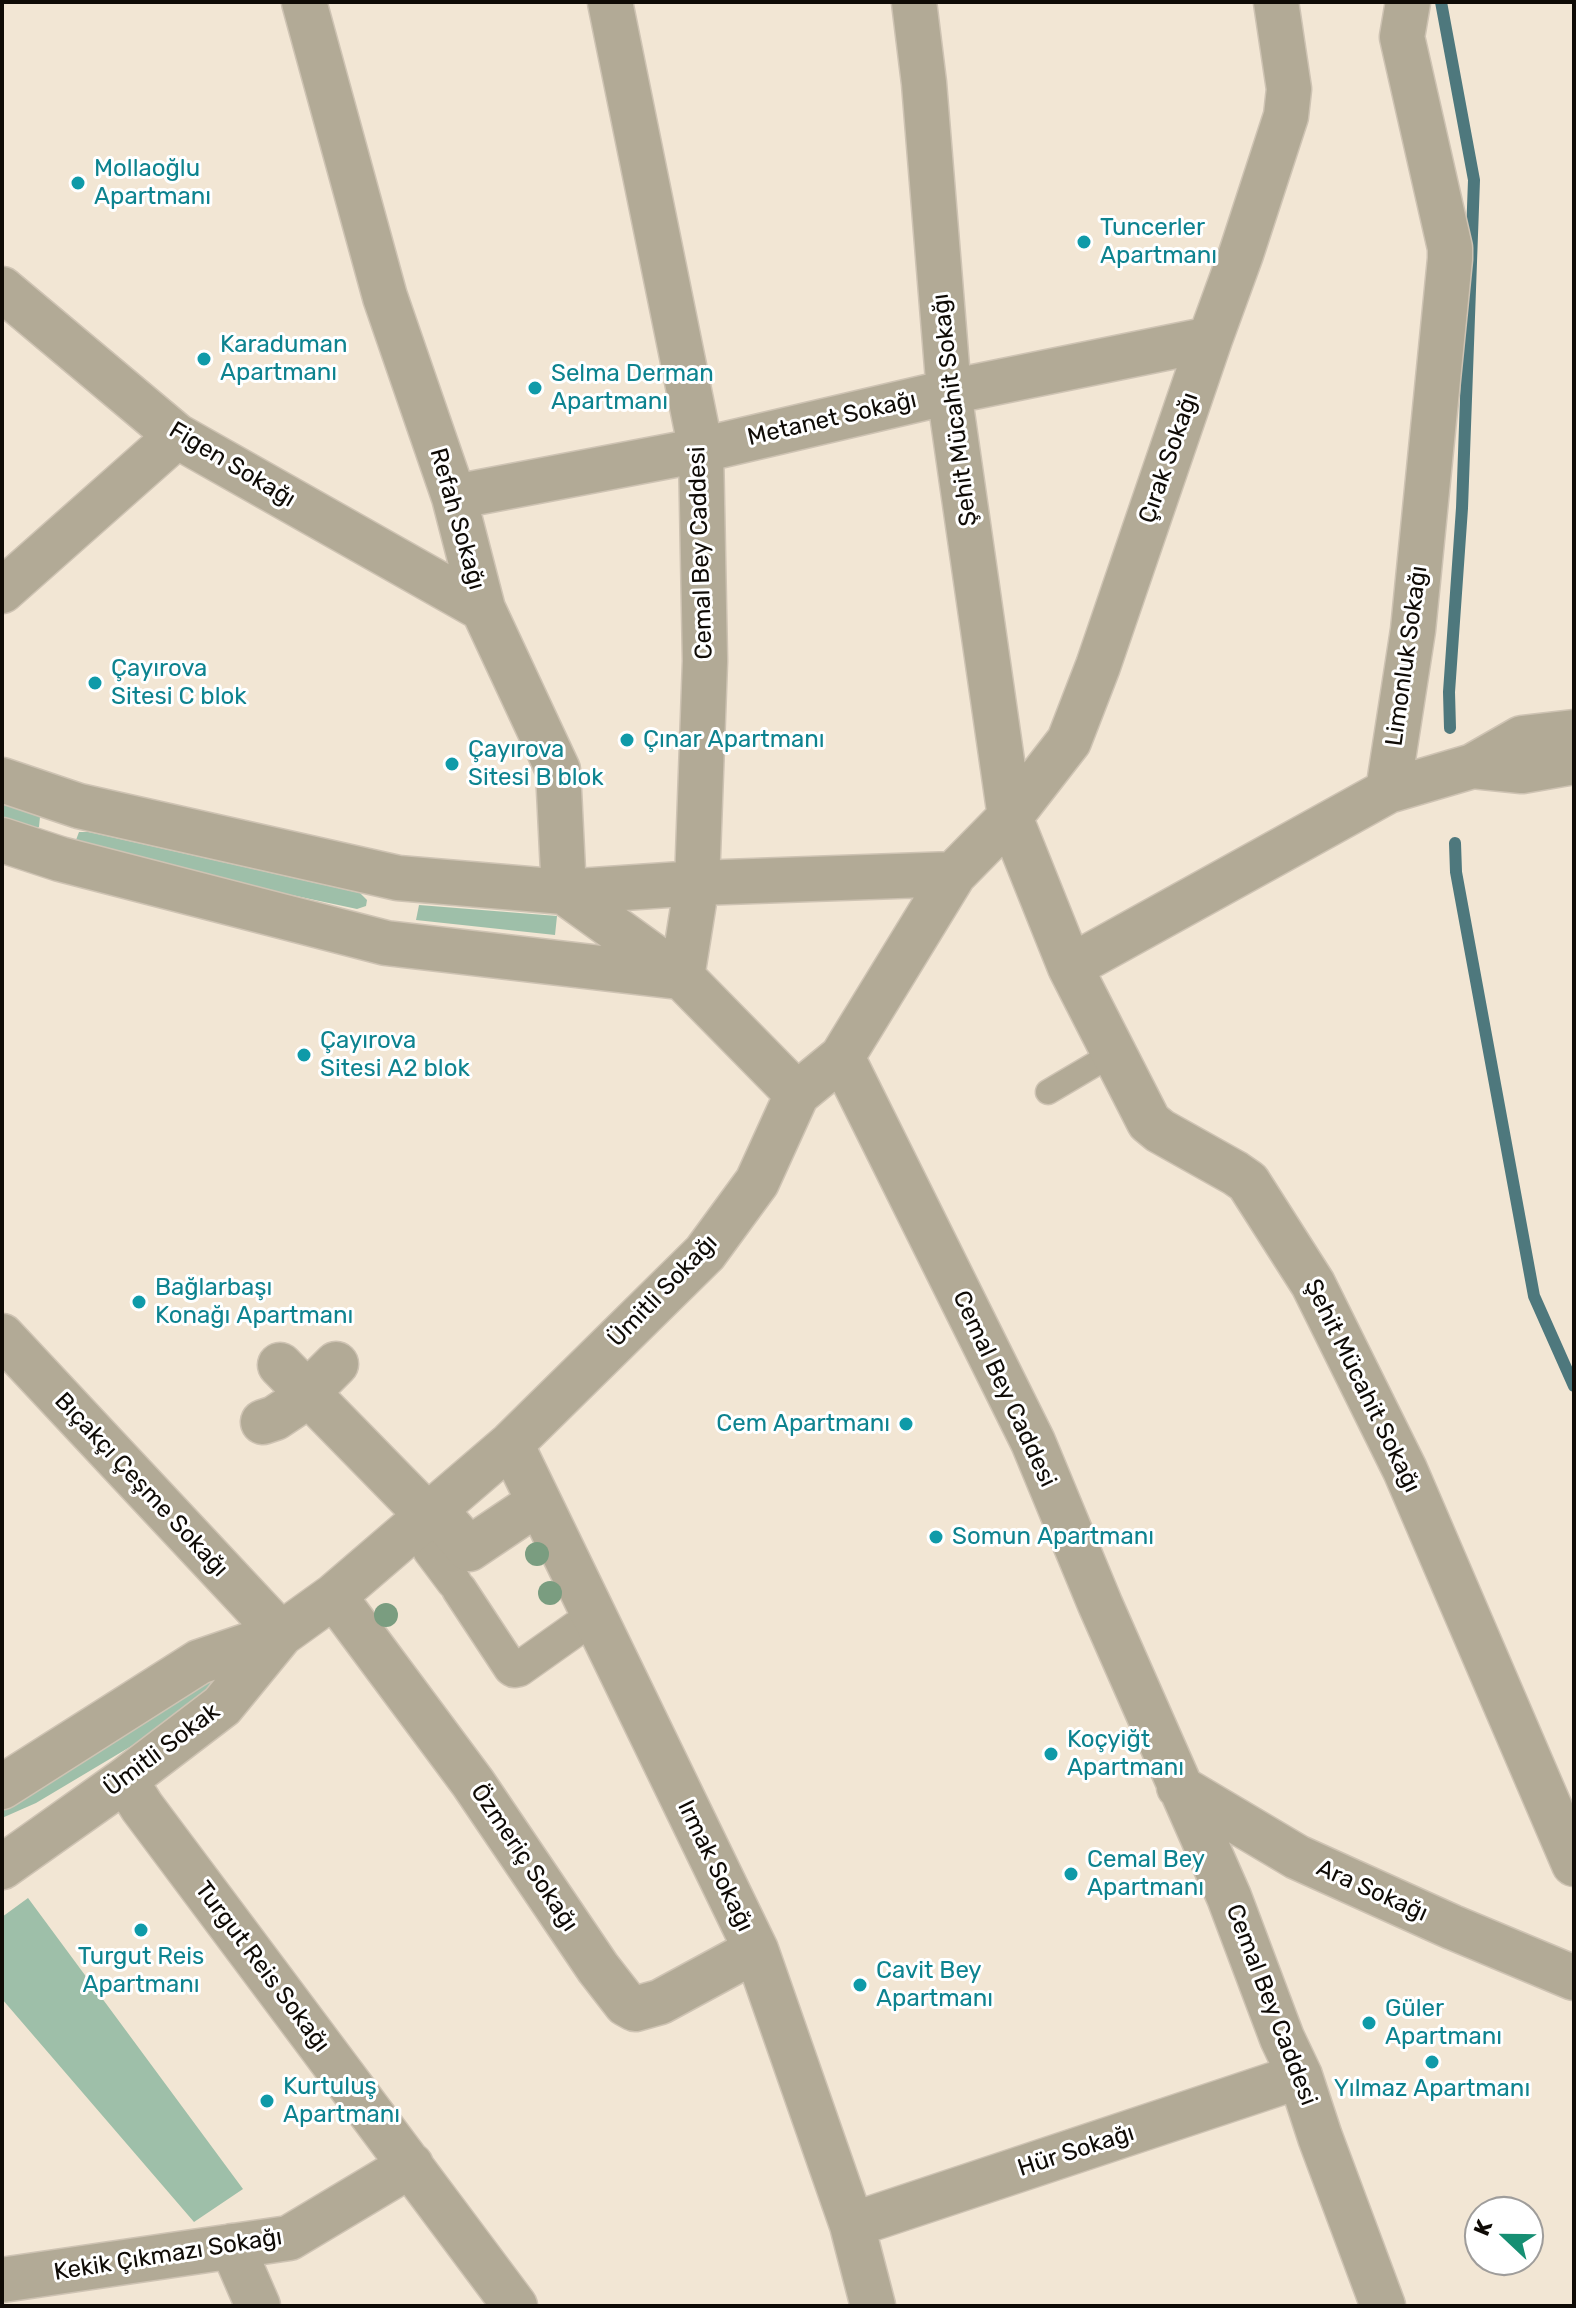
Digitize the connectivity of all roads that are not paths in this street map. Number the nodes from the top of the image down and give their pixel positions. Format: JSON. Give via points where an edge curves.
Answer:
{"nodes":[{"id":1,"x":304,"y":2,"type":"edge"},
{"id":2,"x":610,"y":2,"type":"edge"},
{"id":3,"x":914,"y":2,"type":"edge"},
{"id":4,"x":1276,"y":2,"type":"edge"},
{"id":5,"x":1408,"y":2,"type":"edge"},
{"id":6,"x":2,"y":289,"type":"edge"},
{"id":7,"x":1210,"y":339,"type":"junction"},
{"id":8,"x":949,"y":392,"type":"junction"},
{"id":9,"x":177,"y":436,"type":"junction"},
{"id":10,"x":701,"y":450,"type":"junction"},
{"id":11,"x":454,"y":497,"type":"junction"},
{"id":12,"x":2,"y":591,"type":"edge"},
{"id":13,"x":483,"y":609,"type":"junction"},
{"id":14,"x":1574,"y":732,"type":"edge"},
{"id":15,"x":1574,"y":762,"type":"edge"},
{"id":16,"x":1473,"y":766,"type":"junction"},
{"id":17,"x":2,"y":780,"type":"edge"},
{"id":18,"x":1388,"y":791,"type":"junction"},
{"id":19,"x":79,"y":806,"type":"junction"},
{"id":20,"x":1010,"y":817,"type":"junction"},
{"id":21,"x":2,"y":840,"type":"edge"},
{"id":22,"x":60,"y":859,"type":"junction"},
{"id":23,"x":954,"y":874,"type":"junction"},
{"id":24,"x":398,"y":878,"type":"junction"},
{"id":25,"x":697,"y":883,"type":"junction"},
{"id":26,"x":564,"y":892,"type":"junction"},
{"id":27,"x":386,"y":943,"type":"junction"},
{"id":28,"x":1070,"y":967,"type":"junction"},
{"id":29,"x":682,"y":977,"type":"junction"},
{"id":30,"x":1114,"y":1053,"type":"junction"},
{"id":31,"x":842,"y":1057,"type":"junction"},
{"id":32,"x":1048,"y":1092,"type":"dead end"},
{"id":33,"x":797,"y":1094,"type":"junction"},
{"id":34,"x":4,"y":1342,"type":"edge"},
{"id":35,"x":263,"y":1422,"type":"dead end"},
{"id":36,"x":511,"y":1444,"type":"junction"},
{"id":37,"x":539,"y":1502,"type":"junction"},
{"id":38,"x":431,"y":1525,"type":"junction"},
{"id":39,"x":334,"y":1596,"type":"junction"},
{"id":40,"x":577,"y":1628,"type":"dead end"},
{"id":41,"x":281,"y":1634,"type":"junction"},
{"id":42,"x":125,"y":1780,"type":"junction"},
{"id":43,"x":2,"y":1787,"type":"edge"},
{"id":44,"x":1179,"y":1787,"type":"junction"},
{"id":45,"x":1574,"y":1864,"type":"edge"},
{"id":46,"x":2,"y":1867,"type":"edge"},
{"id":47,"x":756,"y":1950,"type":"junction"},
{"id":48,"x":1574,"y":1978,"type":"edge"},
{"id":49,"x":1300,"y":2076,"type":"junction"},
{"id":50,"x":411,"y":2165,"type":"junction"},
{"id":51,"x":852,"y":2225,"type":"junction"},
{"id":52,"x":232,"y":2246,"type":"junction"},
{"id":53,"x":2,"y":2280,"type":"edge"},
{"id":54,"x":258,"y":2306,"type":"edge"},
{"id":55,"x":515,"y":2306,"type":"edge"},
{"id":56,"x":873,"y":2306,"type":"edge"},
{"id":57,"x":1383,"y":2306,"type":"edge"}],
"edges":[{"from":1,"to":11,"type":"street","name":"Refah Sokağı","via":[[385,297]]},
{"from":2,"to":10,"type":"street","name":"Cemal Bey Caddesi"},
{"from":3,"to":8,"type":"street","name":"Şehit Mücahit Sokağı"},
{"from":4,"to":7,"type":"street","name":"Çırak Sokağı","via":[[1289,89],[1286,116]]},
{"from":5,"to":18,"type":"street","name":"Limonluk Sokağı","via":[[1402,37],[1450,259],[1413,630]]},
{"from":6,"to":9,"type":"street","name":"Figen Sokağı"},
{"from":7,"to":8,"type":"street","name":"Metanet Sokağı"},
{"from":7,"to":20,"type":"street","name":"Çırak Sokağı","via":[[1069,741]]},
{"from":8,"to":10,"type":"street","name":"Metanet Sokağı"},
{"from":8,"to":20,"type":"street","name":"Şehit Mücahit Sokağı"},
{"from":9,"to":12,"type":"street"},
{"from":9,"to":13,"type":"street","name":"Figen Sokağı"},
{"from":10,"to":11,"type":"street","name":"Metanet Sokağı"},
{"from":10,"to":25,"type":"street","name":"Cemal Bey Caddesi","via":[[705,661]]},
{"from":11,"to":13,"type":"street","name":"Refah Sokağı"},
{"from":13,"to":26,"type":"street","name":"Refah Sokağı","via":[[558,770]]},
{"from":14,"to":16,"type":"street","via":[[1522,738]]},
{"from":15,"to":16,"type":"street","via":[[1522,771]]},
{"from":16,"to":18,"type":"street"},
{"from":17,"to":19,"type":"street"},
{"from":18,"to":28,"type":"street"},
{"from":19,"to":22,"type":"street"},
{"from":19,"to":24,"type":"street"},
{"from":20,"to":23,"type":"street","name":"Çırak Sokağı"},
{"from":20,"to":28,"type":"street"},
{"from":21,"to":22,"type":"street"},
{"from":22,"to":27,"type":"street"},
{"from":23,"to":25,"type":"street"},
{"from":23,"to":31,"type":"street","name":"Ümitli Sokağı"},
{"from":24,"to":26,"type":"street"},
{"from":24,"to":27,"type":"street"},
{"from":25,"to":26,"type":"street"},
{"from":25,"to":29,"type":"street","name":"Cemal Bey Caddesi"},
{"from":26,"to":29,"type":"street"},
{"from":27,"to":29,"type":"street"},
{"from":28,"to":30,"type":"street","name":"Şehit Mücahit Sokağı"},
{"from":29,"to":33,"type":"street"},
{"from":30,"to":32,"type":"lane"},
{"from":30,"to":45,"type":"street","name":"Şehit Mücahit Sokağı","via":[[1149,1122],[1248,1182],[1313,1284],[1405,1470]]},
{"from":31,"to":33,"type":"street","name":"Ümitli Sokağı"},
{"from":31,"to":44,"type":"street","name":"Cemal Bey Caddesi","via":[[1033,1442]]},
{"from":33,"to":36,"type":"street","name":"Ümitli Sokağı","via":[[757,1182],[705,1253]]},
{"from":34,"to":41,"type":"street","name":"Bıçakçı Çeşme Sokağı"},
{"from":35,"to":38,"type":"street","via":[[285,1412],[308,1374]]},
{"from":36,"to":37,"type":"street","name":"Irmak Sokağı"},
{"from":36,"to":38,"type":"street","name":"Ümitli Sokağı"},
{"from":37,"to":38,"type":"street","via":[[469,1549]]},
{"from":37,"to":47,"type":"street","name":"Irmak Sokağı"},
{"from":38,"to":39,"type":"street","name":"Ümitli Sokağı"},
{"from":38,"to":40,"type":"street","via":[[457,1586],[511,1668],[519,1669]]},
{"from":39,"to":41,"type":"street","name":"Ümitli Sokağı"},
{"from":39,"to":47,"type":"street","name":"Özmeriç Sokağı","via":[[473,1783],[626,2004],[635,2009],[660,2002]]},
{"from":41,"to":42,"type":"street","name":"Ümitli Sokak","via":[[222,1706]]},
{"from":41,"to":43,"type":"street","name":"Ümitli Sokak","via":[[199,1662]]},
{"from":42,"to":46,"type":"street","name":"Ümitli Sokak"},
{"from":42,"to":50,"type":"street","name":"Turgut Reis Sokağı"},
{"from":44,"to":48,"type":"street","name":"Ara Sokağı","via":[[1297,1857]]},
{"from":44,"to":49,"type":"street","name":"Cemal Bey Caddesi"},
{"from":47,"to":51,"type":"street","name":"Irmak Sokağı"},
{"from":49,"to":51,"type":"street","name":"Hür Sokağı"},
{"from":49,"to":57,"type":"street","name":"Cemal Bey Caddesi"},
{"from":50,"to":52,"type":"street","name":"Kekik Çıkmazı Sokağı","via":[[289,2238]]},
{"from":50,"to":55,"type":"street","name":"Turgut Reis Sokağı"},
{"from":51,"to":56,"type":"street","name":"Irmak Sokağı"},
{"from":52,"to":53,"type":"street","name":"Kekik Çıkmazı Sokağı"},
{"from":52,"to":54,"type":"street"}]}
